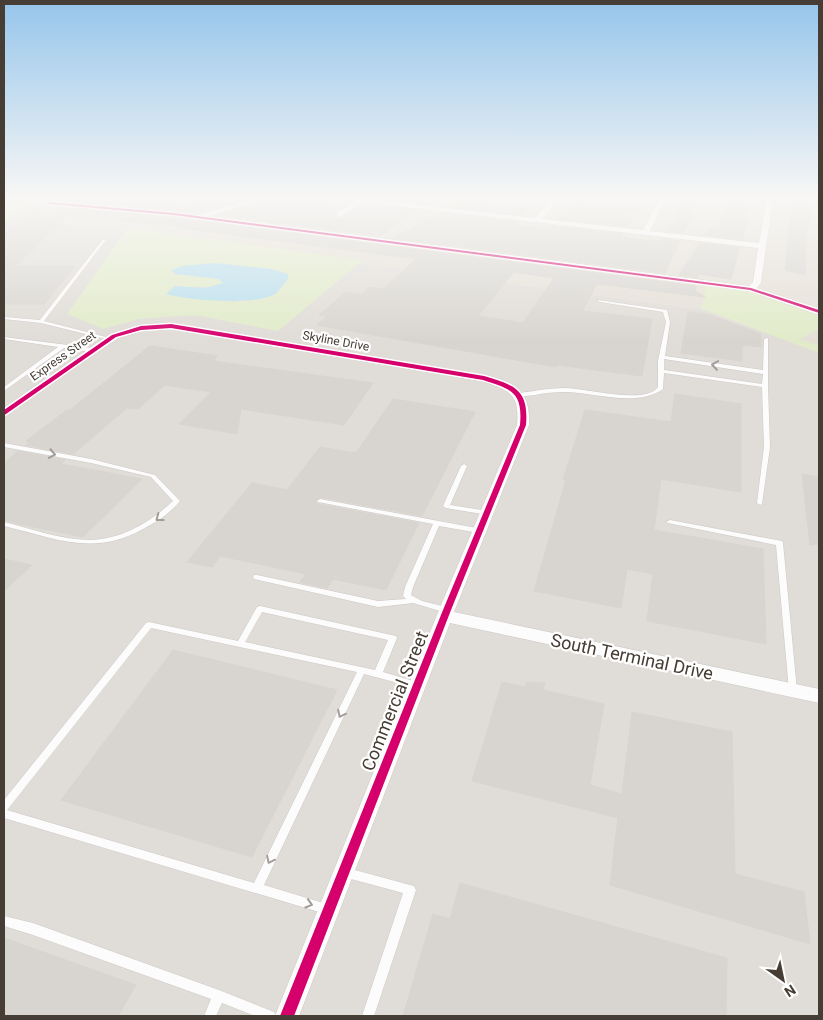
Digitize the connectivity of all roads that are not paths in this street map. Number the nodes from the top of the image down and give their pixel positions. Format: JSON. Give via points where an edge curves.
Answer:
{"nodes":[{"id":1,"x":100,"y":246,"type":"edge"},
{"id":2,"x":414,"y":246,"type":"edge"},
{"id":3,"x":758,"y":246,"type":"edge"},
{"id":4,"x":762,"y":246,"type":"joint"},
{"id":5,"x":752,"y":289,"type":"junction"},
{"id":6,"x":600,"y":301,"type":"dead end"},
{"id":7,"x":819,"y":312,"type":"edge"},
{"id":8,"x":4,"y":318,"type":"edge"},
{"id":9,"x":41,"y":322,"type":"junction"},
{"id":10,"x":141,"y":328,"type":"joint"},
{"id":11,"x":4,"y":338,"type":"edge"},
{"id":12,"x":108,"y":339,"type":"junction"},
{"id":13,"x":766,"y":339,"type":"dead end"},
{"id":14,"x":64,"y":346,"type":"junction"},
{"id":15,"x":92,"y":350,"type":"junction"},
{"id":16,"x":662,"y":357,"type":"junction"},
{"id":17,"x":661,"y":371,"type":"junction"},
{"id":18,"x":763,"y":372,"type":"junction"},
{"id":19,"x":765,"y":383,"type":"junction"},
{"id":20,"x":4,"y":390,"type":"edge"},
{"id":21,"x":520,"y":396,"type":"junction"},
{"id":22,"x":4,"y":413,"type":"edge"},
{"id":23,"x":4,"y":445,"type":"edge"},
{"id":24,"x":464,"y":466,"type":"dead end"},
{"id":25,"x":320,"y":501,"type":"dead end"},
{"id":26,"x":760,"y":502,"type":"dead end"},
{"id":27,"x":488,"y":513,"type":"junction"},
{"id":28,"x":670,"y":522,"type":"dead end"},
{"id":29,"x":437,"y":523,"type":"junction"},
{"id":30,"x":4,"y":524,"type":"edge"},
{"id":31,"x":480,"y":531,"type":"junction"},
{"id":32,"x":257,"y":577,"type":"dead end"},
{"id":33,"x":412,"y":601,"type":"junction"},
{"id":34,"x":446,"y":613,"type":"junction"},
{"id":35,"x":240,"y":644,"type":"junction"},
{"id":36,"x":362,"y":670,"type":"junction"},
{"id":37,"x":378,"y":674,"type":"junction"},
{"id":38,"x":418,"y":685,"type":"junction"},
{"id":39,"x":793,"y":691,"type":"junction"},
{"id":40,"x":819,"y":696,"type":"edge"},
{"id":41,"x":4,"y":807,"type":"edge"},
{"id":42,"x":4,"y":814,"type":"edge"},
{"id":43,"x":344,"y":872,"type":"junction"},
{"id":44,"x":257,"y":888,"type":"junction"},
{"id":45,"x":329,"y":910,"type":"junction"},
{"id":46,"x":4,"y":921,"type":"edge"},
{"id":47,"x":219,"y":996,"type":"junction"},
{"id":48,"x":210,"y":1016,"type":"edge"},
{"id":49,"x":270,"y":1016,"type":"edge"},
{"id":50,"x":287,"y":1016,"type":"edge"},
{"id":51,"x":368,"y":1016,"type":"edge"}],
"edges":[{"from":1,"to":9,"type":"lane"},
{"from":2,"to":5,"type":"street"},
{"from":3,"to":4,"type":"street"},
{"from":4,"to":5,"type":"street","via":[[757,283]]},
{"from":5,"to":7,"type":"street"},
{"from":6,"to":16,"type":"lane","via":[[665,311],[668,322]]},
{"from":8,"to":9,"type":"lane"},
{"from":9,"to":12,"type":"lane"},
{"from":10,"to":12,"type":"street","name":"Express Street"},
{"from":10,"to":21,"type":"street","name":"Skyline Drive","via":[[194,328],[467,375],[504,385]]},
{"from":11,"to":14,"type":"lane"},
{"from":12,"to":15,"type":"street","name":"Express Street"},
{"from":13,"to":18,"type":"lane"},
{"from":14,"to":15,"type":"lane"},
{"from":14,"to":20,"type":"lane"},
{"from":15,"to":22,"type":"street","name":"Express Street"},
{"from":16,"to":17,"type":"lane"},
{"from":18,"to":16,"type":"lane","one_way":true},
{"from":17,"to":19,"type":"lane"},
{"from":17,"to":21,"type":"lane","via":[[661,388],[657,393],[634,396],[550,390]]},
{"from":18,"to":19,"type":"lane"},
{"from":19,"to":26,"type":"lane","via":[[767,447]]},
{"from":21,"to":27,"type":"street","name":"Commercial Street","via":[[526,409],[523,425]]},
{"from":23,"to":30,"type":"lane","one_way":true,"via":[[153,476],[177,501],[154,522],[99,541],[77,540]]},
{"from":24,"to":27,"type":"lane","via":[[446,506]]},
{"from":25,"to":29,"type":"lane"},
{"from":27,"to":31,"type":"street","name":"Commercial Street"},
{"from":28,"to":39,"type":"lane","via":[[779,543]]},
{"from":29,"to":31,"type":"lane"},
{"from":29,"to":33,"type":"lane","via":[[409,587],[408,596]]},
{"from":31,"to":34,"type":"street","name":"Commercial Street"},
{"from":32,"to":33,"type":"lane","via":[[378,604]]},
{"from":33,"to":34,"type":"lane"},
{"from":34,"to":38,"type":"street","name":"Commercial Street"},
{"from":34,"to":39,"type":"street","name":"South Terminal Drive"},
{"from":35,"to":36,"type":"lane"},
{"from":35,"to":37,"type":"lane","via":[[260,609],[393,638]]},
{"from":35,"to":41,"type":"lane","via":[[149,624]]},
{"from":36,"to":37,"type":"lane"},
{"from":36,"to":44,"type":"lane","one_way":true},
{"from":37,"to":38,"type":"lane"},
{"from":38,"to":43,"type":"street","name":"Commercial Street"},
{"from":39,"to":40,"type":"street","name":"South Terminal Drive"},
{"from":42,"to":44,"type":"lane"},
{"from":43,"to":45,"type":"street","name":"Commercial Street"},
{"from":43,"to":51,"type":"lane","via":[[410,890]]},
{"from":44,"to":45,"type":"lane","one_way":true},
{"from":45,"to":50,"type":"street","name":"Commercial Street"},
{"from":46,"to":47,"type":"lane"},
{"from":47,"to":48,"type":"lane"},
{"from":47,"to":49,"type":"lane"}]}
